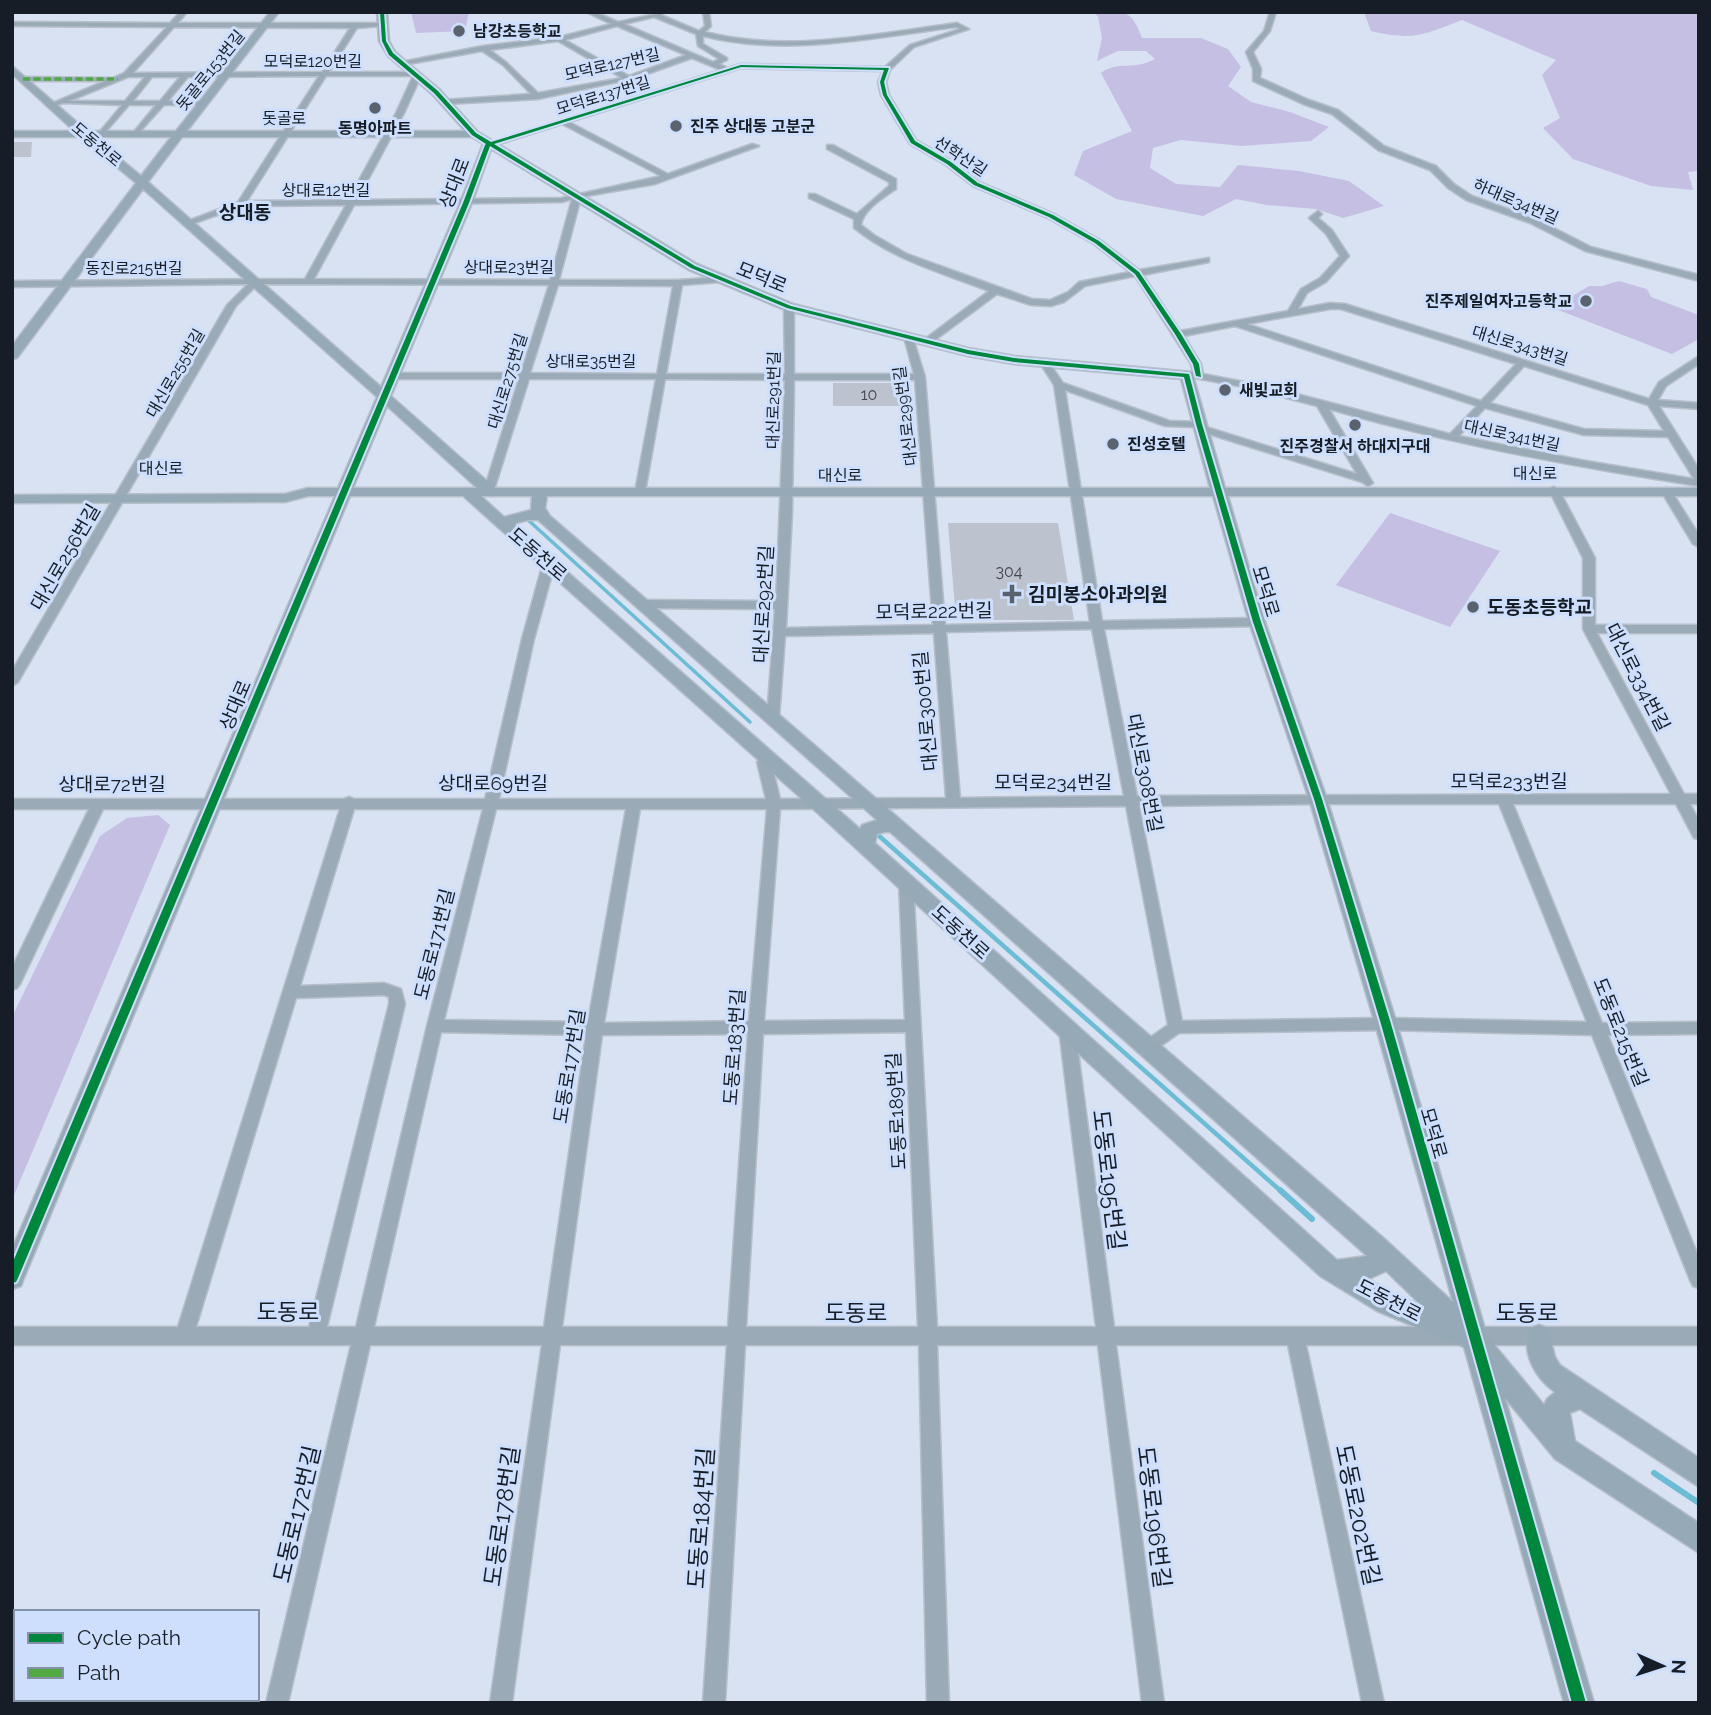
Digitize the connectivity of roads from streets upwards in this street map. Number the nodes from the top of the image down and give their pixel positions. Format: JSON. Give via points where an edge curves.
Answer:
{"nodes":[{"id":1,"x":184,"y":12,"type":"edge"},
{"id":2,"x":275,"y":12,"type":"edge"},
{"id":3,"x":589,"y":12,"type":"edge"},
{"id":4,"x":706,"y":12,"type":"edge"},
{"id":5,"x":1273,"y":12,"type":"edge"},
{"id":6,"x":659,"y":13,"type":"edge"},
{"id":7,"x":382,"y":18,"type":"edge"},
{"id":8,"x":12,"y":24,"type":"edge"},
{"id":9,"x":618,"y":24,"type":"junction"},
{"id":10,"x":171,"y":26,"type":"junction"},
{"id":11,"x":265,"y":26,"type":"junction"},
{"id":12,"x":355,"y":26,"type":"junction"},
{"id":13,"x":699,"y":34,"type":"junction"},
{"id":14,"x":559,"y":39,"type":"junction"},
{"id":15,"x":764,"y":43,"type":"junction"},
{"id":16,"x":483,"y":48,"type":"junction"},
{"id":17,"x":692,"y":55,"type":"junction"},
{"id":18,"x":713,"y":64,"type":"junction"},
{"id":19,"x":749,"y":66,"type":"junction"},
{"id":20,"x":12,"y":69,"type":"edge"},
{"id":21,"x":887,"y":69,"type":"junction"},
{"id":22,"x":411,"y":71,"type":"junction"},
{"id":23,"x":727,"y":71,"type":"junction"},
{"id":24,"x":127,"y":75,"type":"junction"},
{"id":25,"x":150,"y":75,"type":"junction"},
{"id":26,"x":226,"y":75,"type":"junction"},
{"id":27,"x":322,"y":75,"type":"junction"},
{"id":28,"x":185,"y":76,"type":"junction"},
{"id":29,"x":626,"y":77,"type":"junction"},
{"id":30,"x":23,"y":79,"type":"junction"},
{"id":31,"x":118,"y":79,"type":"junction"},
{"id":32,"x":538,"y":97,"type":"junction"},
{"id":33,"x":446,"y":102,"type":"junction"},
{"id":34,"x":127,"y":103,"type":"junction"},
{"id":35,"x":161,"y":103,"type":"junction"},
{"id":36,"x":204,"y":103,"type":"junction"},
{"id":37,"x":54,"y":104,"type":"junction"},
{"id":38,"x":563,"y":122,"type":"junction"},
{"id":39,"x":12,"y":134,"type":"edge"},
{"id":40,"x":84,"y":134,"type":"junction"},
{"id":41,"x":102,"y":134,"type":"junction"},
{"id":42,"x":136,"y":134,"type":"junction"},
{"id":43,"x":179,"y":134,"type":"junction"},
{"id":44,"x":285,"y":134,"type":"junction"},
{"id":45,"x":389,"y":134,"type":"junction"},
{"id":46,"x":480,"y":139,"type":"junction"},
{"id":47,"x":755,"y":146,"type":"dead end"},
{"id":48,"x":830,"y":147,"type":"dead end"},
{"id":49,"x":668,"y":177,"type":"junction"},
{"id":50,"x":142,"y":182,"type":"junction"},
{"id":51,"x":577,"y":195,"type":"junction"},
{"id":52,"x":812,"y":196,"type":"dead end"},
{"id":53,"x":466,"y":203,"type":"junction"},
{"id":54,"x":241,"y":204,"type":"junction"},
{"id":55,"x":351,"y":204,"type":"junction"},
{"id":56,"x":1318,"y":214,"type":"dead end"},
{"id":57,"x":858,"y":218,"type":"junction"},
{"id":58,"x":189,"y":222,"type":"junction"},
{"id":59,"x":1206,"y":260,"type":"dead end"},
{"id":60,"x":1137,"y":274,"type":"junction"},
{"id":61,"x":1699,"y":278,"type":"edge"},
{"id":62,"x":720,"y":279,"type":"junction"},
{"id":63,"x":256,"y":281,"type":"junction"},
{"id":64,"x":308,"y":282,"type":"junction"},
{"id":65,"x":432,"y":282,"type":"junction"},
{"id":66,"x":554,"y":282,"type":"junction"},
{"id":67,"x":678,"y":283,"type":"junction"},
{"id":68,"x":12,"y":284,"type":"edge"},
{"id":69,"x":68,"y":284,"type":"junction"},
{"id":70,"x":996,"y":290,"type":"junction"},
{"id":71,"x":789,"y":307,"type":"junction"},
{"id":72,"x":1291,"y":313,"type":"junction"},
{"id":73,"x":1235,"y":323,"type":"junction"},
{"id":74,"x":1178,"y":334,"type":"junction"},
{"id":75,"x":909,"y":337,"type":"junction"},
{"id":76,"x":928,"y":341,"type":"junction"},
{"id":77,"x":12,"y":355,"type":"edge"},
{"id":78,"x":1699,"y":359,"type":"edge"},
{"id":79,"x":1523,"y":362,"type":"junction"},
{"id":80,"x":1045,"y":363,"type":"junction"},
{"id":81,"x":1193,"y":375,"type":"junction"},
{"id":82,"x":391,"y":376,"type":"junction"},
{"id":83,"x":525,"y":376,"type":"junction"},
{"id":84,"x":659,"y":377,"type":"junction"},
{"id":85,"x":791,"y":377,"type":"junction"},
{"id":86,"x":920,"y":377,"type":"junction"},
{"id":87,"x":1059,"y":385,"type":"junction"},
{"id":88,"x":384,"y":398,"type":"junction"},
{"id":89,"x":1652,"y":402,"type":"junction"},
{"id":90,"x":1485,"y":405,"type":"junction"},
{"id":91,"x":1322,"y":406,"type":"junction"},
{"id":92,"x":1699,"y":406,"type":"edge"},
{"id":93,"x":1200,"y":426,"type":"junction"},
{"id":94,"x":1671,"y":434,"type":"junction"},
{"id":95,"x":1452,"y":438,"type":"junction"},
{"id":96,"x":1699,"y":481,"type":"edge"},
{"id":97,"x":1369,"y":485,"type":"junction"},
{"id":98,"x":12,"y":486,"type":"edge"},
{"id":99,"x":1220,"y":490,"type":"junction"},
{"id":100,"x":1554,"y":490,"type":"junction"},
{"id":101,"x":1666,"y":491,"type":"junction"},
{"id":102,"x":124,"y":492,"type":"junction"},
{"id":103,"x":640,"y":492,"type":"junction"},
{"id":104,"x":929,"y":492,"type":"junction"},
{"id":105,"x":1074,"y":492,"type":"junction"},
{"id":106,"x":1699,"y":492,"type":"edge"},
{"id":107,"x":344,"y":493,"type":"junction"},
{"id":108,"x":484,"y":493,"type":"junction"},
{"id":109,"x":540,"y":493,"type":"junction"},
{"id":110,"x":787,"y":493,"type":"junction"},
{"id":111,"x":12,"y":499,"type":"edge"},
{"id":112,"x":541,"y":515,"type":"junction"},
{"id":113,"x":507,"y":527,"type":"junction"},
{"id":114,"x":1699,"y":544,"type":"edge"},
{"id":115,"x":549,"y":564,"type":"junction"},
{"id":116,"x":641,"y":604,"type":"junction"},
{"id":117,"x":781,"y":604,"type":"junction"},
{"id":118,"x":1257,"y":622,"type":"junction"},
{"id":119,"x":1097,"y":626,"type":"junction"},
{"id":120,"x":937,"y":629,"type":"junction"},
{"id":121,"x":1590,"y":629,"type":"junction"},
{"id":122,"x":1699,"y":629,"type":"edge"},
{"id":123,"x":780,"y":632,"type":"junction"},
{"id":124,"x":12,"y":682,"type":"edge"},
{"id":125,"x":773,"y":718,"type":"junction"},
{"id":126,"x":765,"y":762,"type":"dead end"},
{"id":127,"x":831,"y":768,"type":"junction"},
{"id":128,"x":794,"y":782,"type":"junction"},
{"id":129,"x":1318,"y":799,"type":"junction"},
{"id":130,"x":1680,"y":799,"type":"junction"},
{"id":131,"x":1699,"y":799,"type":"edge"},
{"id":132,"x":1505,"y":800,"type":"junction"},
{"id":133,"x":349,"y":802,"type":"junction"},
{"id":134,"x":953,"y":802,"type":"junction"},
{"id":135,"x":1131,"y":802,"type":"junction"},
{"id":136,"x":99,"y":803,"type":"junction"},
{"id":137,"x":212,"y":803,"type":"junction"},
{"id":138,"x":491,"y":803,"type":"junction"},
{"id":139,"x":774,"y":803,"type":"junction"},
{"id":140,"x":819,"y":803,"type":"junction"},
{"id":141,"x":12,"y":804,"type":"edge"},
{"id":142,"x":634,"y":804,"type":"junction"},
{"id":143,"x":872,"y":804,"type":"junction"},
{"id":144,"x":897,"y":826,"type":"junction"},
{"id":145,"x":1699,"y":834,"type":"edge"},
{"id":146,"x":865,"y":845,"type":"junction"},
{"id":147,"x":906,"y":882,"type":"junction"},
{"id":148,"x":12,"y":984,"type":"edge"},
{"id":149,"x":290,"y":992,"type":"junction"},
{"id":150,"x":1386,"y":1024,"type":"junction"},
{"id":151,"x":435,"y":1026,"type":"junction"},
{"id":152,"x":756,"y":1026,"type":"junction"},
{"id":153,"x":914,"y":1026,"type":"junction"},
{"id":154,"x":1176,"y":1027,"type":"junction"},
{"id":155,"x":1699,"y":1028,"type":"edge"},
{"id":156,"x":596,"y":1029,"type":"junction"},
{"id":157,"x":1067,"y":1029,"type":"junction"},
{"id":158,"x":1597,"y":1029,"type":"junction"},
{"id":159,"x":1148,"y":1048,"type":"junction"},
{"id":160,"x":1380,"y":1250,"type":"junction"},
{"id":161,"x":1335,"y":1271,"type":"junction"},
{"id":162,"x":12,"y":1278,"type":"edge"},
{"id":163,"x":1699,"y":1280,"type":"edge"},
{"id":164,"x":12,"y":1336,"type":"edge"},
{"id":165,"x":184,"y":1336,"type":"junction"},
{"id":166,"x":316,"y":1336,"type":"junction"},
{"id":167,"x":364,"y":1336,"type":"junction"},
{"id":168,"x":551,"y":1336,"type":"junction"},
{"id":169,"x":737,"y":1336,"type":"junction"},
{"id":170,"x":1699,"y":1336,"type":"edge"},
{"id":171,"x":928,"y":1337,"type":"junction"},
{"id":172,"x":1107,"y":1337,"type":"junction"},
{"id":173,"x":1539,"y":1337,"type":"junction"},
{"id":174,"x":1295,"y":1338,"type":"junction"},
{"id":175,"x":1473,"y":1338,"type":"junction"},
{"id":176,"x":1580,"y":1396,"type":"junction"},
{"id":177,"x":1564,"y":1450,"type":"junction"},
{"id":178,"x":1699,"y":1474,"type":"edge"},
{"id":179,"x":1699,"y":1539,"type":"edge"},
{"id":180,"x":277,"y":1703,"type":"edge"},
{"id":181,"x":501,"y":1703,"type":"edge"},
{"id":182,"x":714,"y":1703,"type":"edge"},
{"id":183,"x":938,"y":1703,"type":"edge"},
{"id":184,"x":1153,"y":1703,"type":"edge"},
{"id":185,"x":1373,"y":1703,"type":"edge"},
{"id":186,"x":1579,"y":1703,"type":"edge"}],
"edges":[{"from":1,"to":10,"type":"street"},
{"from":2,"to":11,"type":"street"},
{"from":3,"to":9,"type":"street"},
{"from":4,"to":13,"type":"street","via":[[708,26]]},
{"from":5,"to":61,"type":"street","name":"하대로34번길","via":[[1267,31],[1249,51],[1256,79],[1335,112],[1381,148],[1433,168],[1469,198],[1533,221],[1588,249]]},
{"from":6,"to":9,"type":"street","name":"모덕로120번길"},
{"from":6,"to":13,"type":"street"},
{"from":7,"to":12,"type":"street"},
{"from":7,"to":22,"type":"street","name":"모덕로","via":[[385,46]]},
{"from":8,"to":10,"type":"street"},
{"from":9,"to":14,"type":"street","name":"모덕로120번길"},
{"from":9,"to":17,"type":"street"},
{"from":10,"to":11,"type":"street"},
{"from":10,"to":24,"type":"street"},
{"from":11,"to":12,"type":"street"},
{"from":11,"to":26,"type":"street","name":"돗골로153번길"},
{"from":12,"to":27,"type":"street"},
{"from":13,"to":15,"type":"street"},
{"from":13,"to":18,"type":"street","via":[[700,45],[725,59]]},
{"from":14,"to":16,"type":"street","name":"모덕로120번길"},
{"from":14,"to":29,"type":"street"},
{"from":15,"to":19,"type":"street"},
{"from":15,"to":21,"type":"street","via":[[824,44],[957,25],[966,29],[912,46]]},
{"from":16,"to":22,"type":"street","name":"모덕로120번길"},
{"from":16,"to":32,"type":"street"},
{"from":17,"to":18,"type":"street"},
{"from":17,"to":29,"type":"street","name":"모덕로127번길","via":[[657,71]]},
{"from":18,"to":23,"type":"street"},
{"from":19,"to":21,"type":"street"},
{"from":19,"to":23,"type":"street"},
{"from":20,"to":30,"type":"street","name":"도동천로"},
{"from":21,"to":60,"type":"street","name":"선학산길","via":[[882,82],[885,95],[913,142],[976,184],[1051,216],[1097,242]]},
{"from":22,"to":27,"type":"street","name":"모덕로120번길"},
{"from":22,"to":33,"type":"street","name":"모덕로"},
{"from":22,"to":45,"type":"street"},
{"from":23,"to":38,"type":"street","name":"모덕로137번길"},
{"from":24,"to":25,"type":"street","name":"모덕로120번길"},
{"from":24,"to":31,"type":"street","name":"도동천로"},
{"from":25,"to":28,"type":"street","name":"모덕로120번길"},
{"from":25,"to":34,"type":"street"},
{"from":26,"to":27,"type":"street","name":"모덕로120번길"},
{"from":26,"to":28,"type":"street","name":"모덕로120번길"},
{"from":26,"to":36,"type":"street","name":"돗골로153번길"},
{"from":27,"to":44,"type":"street"},
{"from":28,"to":35,"type":"street"},
{"from":29,"to":32,"type":"street","name":"모덕로127번길"},
{"from":30,"to":31,"type":"street"},
{"from":30,"to":37,"type":"street","name":"도동천로"},
{"from":31,"to":37,"type":"street","name":"도동천로"},
{"from":32,"to":33,"type":"street","name":"모덕로127번길"},
{"from":33,"to":46,"type":"street","name":"모덕로"},
{"from":34,"to":35,"type":"street"},
{"from":34,"to":37,"type":"street"},
{"from":34,"to":41,"type":"street"},
{"from":35,"to":36,"type":"street"},
{"from":35,"to":42,"type":"street"},
{"from":36,"to":43,"type":"street","name":"돗골로153번길"},
{"from":37,"to":40,"type":"street","name":"도동천로"},
{"from":38,"to":46,"type":"street","name":"모덕로137번길"},
{"from":38,"to":49,"type":"street"},
{"from":39,"to":40,"type":"street","name":"돗골로"},
{"from":40,"to":41,"type":"street","name":"돗골로"},
{"from":40,"to":50,"type":"street","name":"도동천로"},
{"from":41,"to":42,"type":"street","name":"돗골로"},
{"from":42,"to":43,"type":"street","name":"돗골로"},
{"from":43,"to":44,"type":"street","name":"돗골로"},
{"from":43,"to":50,"type":"street"},
{"from":44,"to":45,"type":"street","name":"돗골로"},
{"from":44,"to":54,"type":"street"},
{"from":45,"to":46,"type":"street","name":"돗골로"},
{"from":45,"to":55,"type":"street"},
{"from":46,"to":51,"type":"street","name":"모덕로"},
{"from":46,"to":53,"type":"street","name":"상대로"},
{"from":47,"to":49,"type":"street","name":"상대로12번길"},
{"from":48,"to":57,"type":"street","via":[[893,181],[893,187]]},
{"from":49,"to":51,"type":"street","name":"상대로12번길"},
{"from":50,"to":58,"type":"street","name":"도동천로"},
{"from":50,"to":69,"type":"street"},
{"from":51,"to":53,"type":"street","name":"상대로12번길","via":[[556,201]]},
{"from":51,"to":62,"type":"street","name":"모덕로"},
{"from":51,"to":66,"type":"street","name":"대신로275번길"},
{"from":52,"to":57,"type":"street"},
{"from":53,"to":55,"type":"street","name":"상대로12번길"},
{"from":53,"to":65,"type":"street","name":"상대로"},
{"from":54,"to":55,"type":"street","name":"상대로12번길"},
{"from":54,"to":58,"type":"street","name":"상대로12번길"},
{"from":55,"to":64,"type":"street"},
{"from":56,"to":72,"type":"street","via":[[1313,218],[1346,257],[1323,280],[1304,290]]},
{"from":57,"to":70,"type":"street","via":[[857,226],[868,236]]},
{"from":58,"to":63,"type":"street","name":"도동천로"},
{"from":59,"to":60,"type":"street"},
{"from":60,"to":70,"type":"street","via":[[1082,284],[1072,294],[1041,306]]},
{"from":60,"to":74,"type":"street","name":"선학산길"},
{"from":62,"to":67,"type":"street","name":"상대로23번길"},
{"from":62,"to":71,"type":"street","name":"모덕로"},
{"from":63,"to":64,"type":"street","name":"상대로23번길"},
{"from":63,"to":69,"type":"street","name":"동진로215번길"},
{"from":63,"to":88,"type":"street","name":"도동천로"},
{"from":63,"to":102,"type":"street","name":"대신로255번길","via":[[232,305]]},
{"from":64,"to":65,"type":"street","name":"상대로23번길"},
{"from":65,"to":66,"type":"street","name":"상대로23번길"},
{"from":65,"to":82,"type":"street","name":"상대로"},
{"from":66,"to":67,"type":"street","name":"상대로23번길"},
{"from":66,"to":83,"type":"street","name":"대신로275번길"},
{"from":67,"to":84,"type":"street"},
{"from":68,"to":69,"type":"street","name":"동진로215번길"},
{"from":69,"to":77,"type":"street"},
{"from":70,"to":76,"type":"street"},
{"from":71,"to":75,"type":"street","name":"모덕로"},
{"from":71,"to":85,"type":"street","name":"대신로291번길"},
{"from":72,"to":73,"type":"street","name":"대신로343번길"},
{"from":72,"to":79,"type":"street","name":"대신로343번길","via":[[1342,306]]},
{"from":73,"to":74,"type":"street","name":"대신로343번길"},
{"from":73,"to":90,"type":"street"},
{"from":74,"to":81,"type":"street","name":"선학산길","via":[[1196,364]]},
{"from":75,"to":76,"type":"street","name":"모덕로"},
{"from":75,"to":86,"type":"street","name":"대신로299번길"},
{"from":76,"to":80,"type":"street","name":"모덕로"},
{"from":78,"to":89,"type":"street","via":[[1662,384]]},
{"from":79,"to":89,"type":"street","name":"대신로343번길"},
{"from":79,"to":90,"type":"street"},
{"from":80,"to":81,"type":"street","name":"모덕로"},
{"from":80,"to":87,"type":"street"},
{"from":81,"to":91,"type":"street","name":"대신로341번길","via":[[1240,381]]},
{"from":81,"to":93,"type":"street","name":"모덕로"},
{"from":82,"to":83,"type":"street","name":"상대로35번길"},
{"from":82,"to":88,"type":"street","name":"상대로"},
{"from":83,"to":84,"type":"street","name":"상대로35번길"},
{"from":83,"to":108,"type":"street","name":"대신로275번길"},
{"from":84,"to":85,"type":"street","name":"상대로35번길"},
{"from":84,"to":103,"type":"street"},
{"from":85,"to":86,"type":"street","name":"상대로35번길"},
{"from":85,"to":110,"type":"street","name":"대신로291번길"},
{"from":86,"to":104,"type":"street","name":"대신로299번길"},
{"from":87,"to":93,"type":"street","via":[[1168,424]]},
{"from":87,"to":105,"type":"street","name":"대신로308번길"},
{"from":88,"to":107,"type":"street","name":"상대로"},
{"from":88,"to":108,"type":"street","name":"도동천로"},
{"from":89,"to":92,"type":"street","name":"대신로343번길"},
{"from":89,"to":94,"type":"street"},
{"from":90,"to":94,"type":"street","via":[[1584,432]]},
{"from":90,"to":95,"type":"street"},
{"from":91,"to":95,"type":"street","name":"대신로341번길"},
{"from":91,"to":97,"type":"street"},
{"from":93,"to":97,"type":"street"},
{"from":93,"to":99,"type":"street","name":"모덕로"},
{"from":94,"to":96,"type":"street"},
{"from":95,"to":96,"type":"street","name":"대신로341번길","via":[[1558,461]]},
{"from":97,"to":99,"type":"street","name":"대신로"},
{"from":97,"to":100,"type":"street","name":"대신로"},
{"from":98,"to":102,"type":"street","name":"대신로"},
{"from":99,"to":105,"type":"street","name":"대신로"},
{"from":99,"to":118,"type":"street","name":"모덕로"},
{"from":100,"to":101,"type":"street","name":"대신로"},
{"from":100,"to":121,"type":"street","name":"대신로334번길","via":[[1589,558]]},
{"from":101,"to":106,"type":"street","name":"대신로"},
{"from":101,"to":114,"type":"street"},
{"from":102,"to":107,"type":"street","name":"대신로","via":[[285,498],[308,492]]},
{"from":102,"to":111,"type":"street","name":"대신로"},
{"from":102,"to":124,"type":"street","name":"대신로256번길"},
{"from":103,"to":109,"type":"street","name":"대신로"},
{"from":103,"to":110,"type":"street","name":"대신로"},
{"from":104,"to":105,"type":"street","name":"대신로"},
{"from":104,"to":110,"type":"street","name":"대신로"},
{"from":104,"to":120,"type":"street","name":"대신로300번길"},
{"from":105,"to":119,"type":"street","name":"대신로308번길"},
{"from":107,"to":108,"type":"street","name":"대신로"},
{"from":107,"to":137,"type":"street","name":"상대로"},
{"from":108,"to":109,"type":"street","name":"대신로"},
{"from":108,"to":113,"type":"street","name":"도동천로"},
{"from":109,"to":112,"type":"street","name":"도동천로","via":[[537,508]]},
{"from":110,"to":117,"type":"street","name":"대신로292번길"},
{"from":112,"to":113,"type":"street","via":[[515,517]]},
{"from":112,"to":116,"type":"street","name":"도동천로"},
{"from":113,"to":115,"type":"street","name":"도동천로"},
{"from":115,"to":128,"type":"street","name":"도동천로"},
{"from":115,"to":138,"type":"street","name":"도동로171번길"},
{"from":116,"to":117,"type":"street"},
{"from":116,"to":125,"type":"street","name":"도동천로"},
{"from":117,"to":123,"type":"street","name":"대신로292번길"},
{"from":118,"to":119,"type":"street","name":"모덕로222번길"},
{"from":118,"to":129,"type":"street","name":"모덕로"},
{"from":119,"to":120,"type":"street","name":"모덕로222번길"},
{"from":119,"to":135,"type":"street","name":"대신로308번길"},
{"from":120,"to":123,"type":"street","name":"모덕로222번길"},
{"from":120,"to":134,"type":"street","name":"대신로300번길"},
{"from":121,"to":122,"type":"street"},
{"from":121,"to":130,"type":"street","name":"대신로334번길"},
{"from":123,"to":125,"type":"street","name":"대신로292번길"},
{"from":125,"to":127,"type":"street","name":"도동천로"},
{"from":126,"to":139,"type":"street","name":"도동로183번길"},
{"from":127,"to":128,"type":"street","via":[[825,780]]},
{"from":127,"to":143,"type":"street","name":"도동천로"},
{"from":128,"to":140,"type":"street","name":"도동천로"},
{"from":129,"to":132,"type":"street","name":"모덕로233번길"},
{"from":129,"to":135,"type":"street","name":"모덕로234번길"},
{"from":129,"to":150,"type":"street","name":"모덕로"},
{"from":130,"to":131,"type":"street","name":"모덕로233번길"},
{"from":130,"to":132,"type":"street","name":"모덕로233번길"},
{"from":130,"to":145,"type":"street","name":"대신로334번길"},
{"from":132,"to":158,"type":"street","name":"도동로215번길"},
{"from":133,"to":137,"type":"street","name":"상대로69번길"},
{"from":133,"to":138,"type":"street","name":"상대로69번길"},
{"from":133,"to":149,"type":"street"},
{"from":134,"to":135,"type":"street","name":"모덕로234번길"},
{"from":134,"to":143,"type":"street","name":"모덕로234번길"},
{"from":135,"to":154,"type":"street","name":"대신로308번길"},
{"from":136,"to":137,"type":"street","name":"상대로72번길"},
{"from":136,"to":141,"type":"street","name":"상대로72번길"},
{"from":136,"to":148,"type":"street"},
{"from":137,"to":162,"type":"street","name":"상대로"},
{"from":138,"to":142,"type":"street","name":"상대로69번길"},
{"from":138,"to":151,"type":"street","name":"도동로171번길"},
{"from":139,"to":140,"type":"street","name":"상대로69번길"},
{"from":139,"to":142,"type":"street","name":"상대로69번길"},
{"from":139,"to":152,"type":"street","name":"도동로183번길"},
{"from":140,"to":143,"type":"street","name":"모덕로234번길"},
{"from":140,"to":146,"type":"street","name":"도동천로"},
{"from":142,"to":156,"type":"street","name":"도동로177번길"},
{"from":143,"to":144,"type":"street","name":"도동천로"},
{"from":144,"to":146,"type":"street","via":[[869,830]]},
{"from":144,"to":159,"type":"street","name":"도동천로"},
{"from":146,"to":147,"type":"street","name":"도동천로"},
{"from":147,"to":153,"type":"street","name":"도동로189번길"},
{"from":147,"to":157,"type":"street","name":"도동천로"},
{"from":149,"to":165,"type":"street"},
{"from":149,"to":166,"type":"street","via":[[384,989],[396,993],[397,1003]]},
{"from":150,"to":154,"type":"street"},
{"from":150,"to":158,"type":"street"},
{"from":150,"to":175,"type":"street","name":"모덕로"},
{"from":151,"to":156,"type":"street"},
{"from":151,"to":167,"type":"street","name":"도동로171번길"},
{"from":152,"to":153,"type":"street"},
{"from":152,"to":156,"type":"street"},
{"from":152,"to":169,"type":"street","name":"도동로183번길"},
{"from":153,"to":171,"type":"street","name":"도동로189번길"},
{"from":154,"to":159,"type":"street"},
{"from":155,"to":158,"type":"street"},
{"from":156,"to":168,"type":"street","name":"도동로177번길"},
{"from":157,"to":161,"type":"street","name":"도동천로"},
{"from":157,"to":172,"type":"street","name":"도동로195번길"},
{"from":158,"to":163,"type":"street","name":"도동로215번길"},
{"from":159,"to":160,"type":"street","name":"도동천로"},
{"from":160,"to":161,"type":"street","via":[[1379,1262],[1373,1267]]},
{"from":160,"to":175,"type":"street","name":"도동천로"},
{"from":161,"to":175,"type":"street","name":"도동천로","via":[[1386,1303]]},
{"from":164,"to":165,"type":"street","name":"도동로"},
{"from":165,"to":166,"type":"street","name":"도동로"},
{"from":166,"to":167,"type":"street","name":"도동로"},
{"from":167,"to":168,"type":"street","name":"도동로"},
{"from":167,"to":180,"type":"street","name":"도동로172번길"},
{"from":168,"to":169,"type":"street","name":"도동로"},
{"from":168,"to":181,"type":"street","name":"도동로178번길"},
{"from":169,"to":171,"type":"street","name":"도동로"},
{"from":169,"to":182,"type":"street","name":"도동로184번길"},
{"from":170,"to":173,"type":"street","name":"도동로"},
{"from":171,"to":172,"type":"street","name":"도동로"},
{"from":171,"to":183,"type":"street","name":"도동로189번길"},
{"from":172,"to":174,"type":"street","name":"도동로"},
{"from":172,"to":184,"type":"street","name":"도동로196번길"},
{"from":173,"to":175,"type":"street","name":"도동로"},
{"from":173,"to":176,"type":"street","via":[[1543,1361],[1551,1374]]},
{"from":174,"to":175,"type":"street","name":"도동로"},
{"from":174,"to":185,"type":"street","name":"도동로202번길"},
{"from":175,"to":177,"type":"street","name":"도동천로"},
{"from":175,"to":186,"type":"street","name":"모덕로"},
{"from":176,"to":177,"type":"street","via":[[1556,1408]]},
{"from":176,"to":178,"type":"street"},
{"from":177,"to":179,"type":"street","name":"도동천로"}]}
